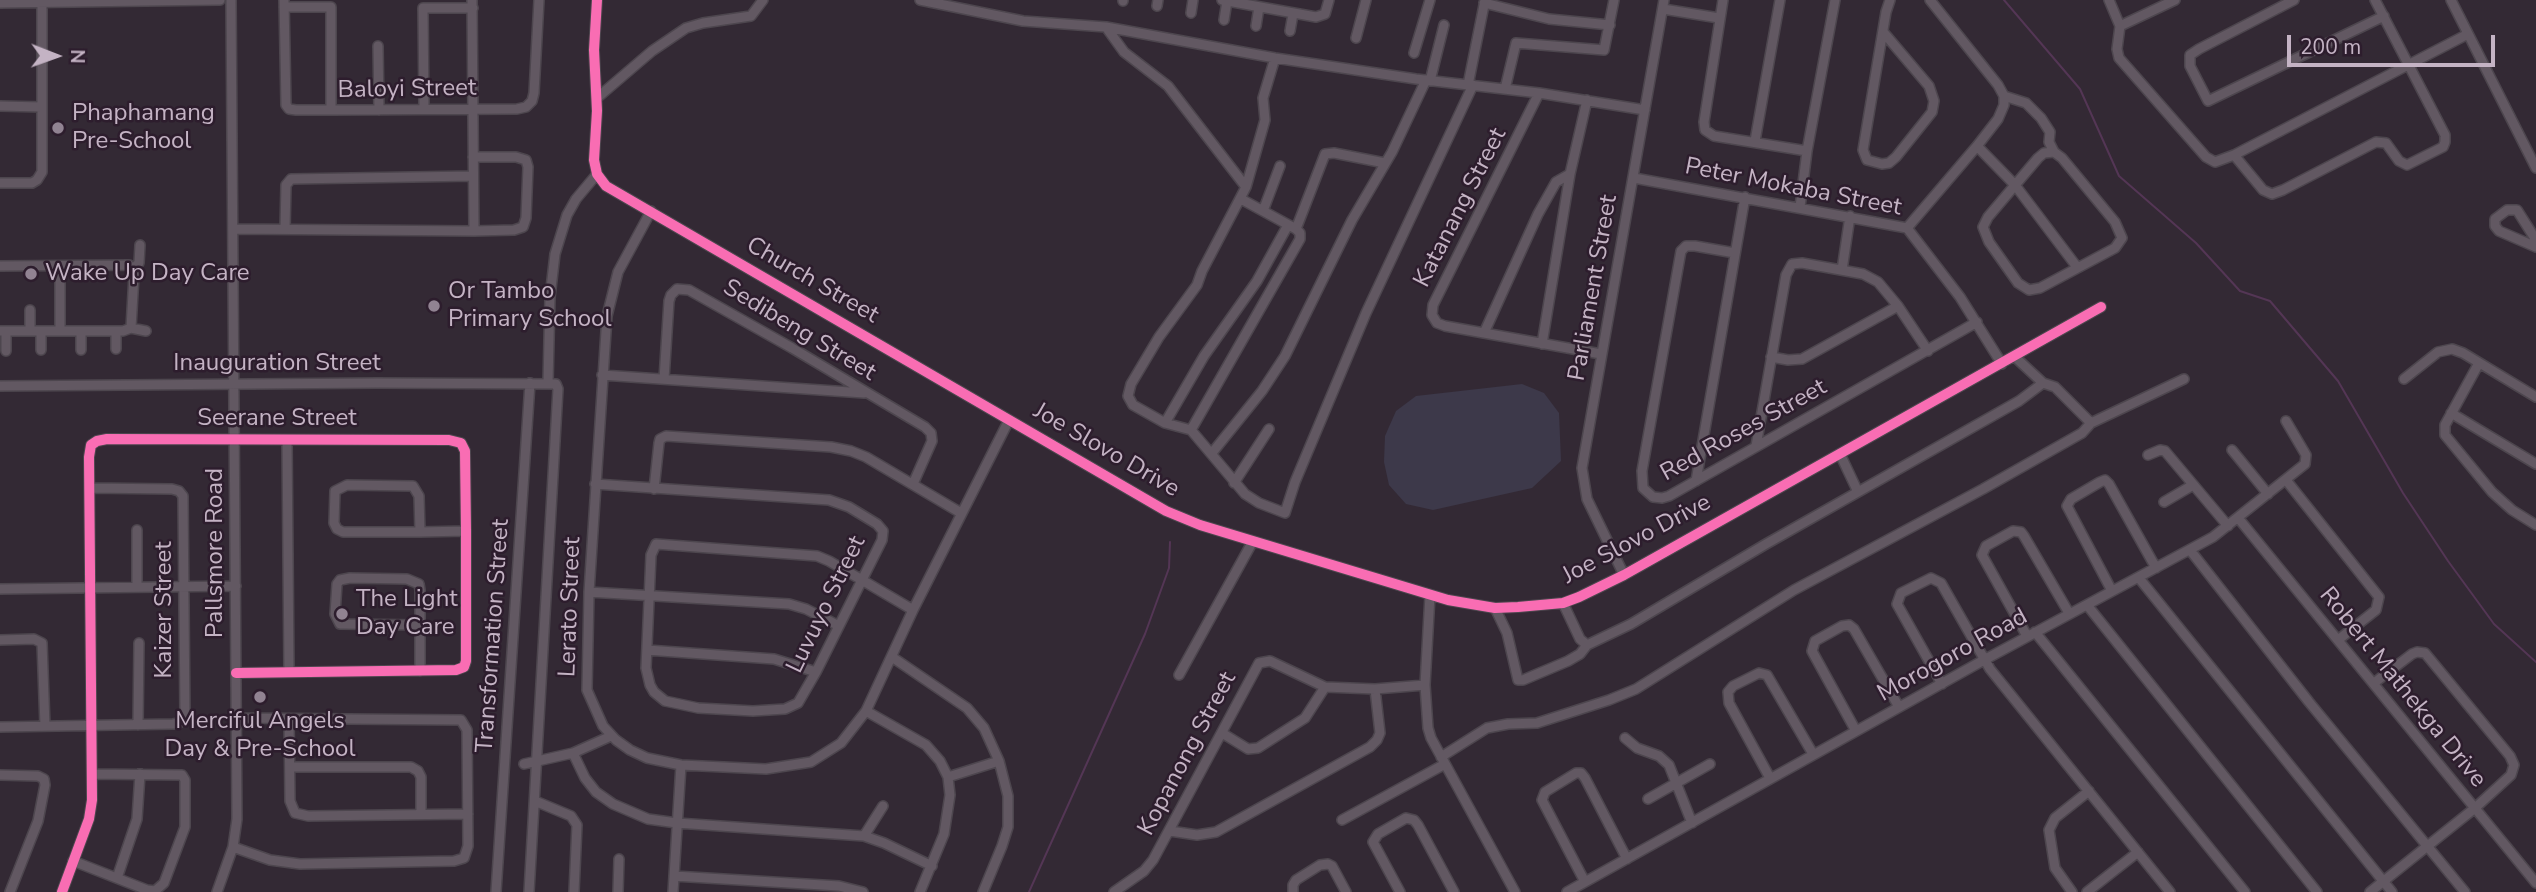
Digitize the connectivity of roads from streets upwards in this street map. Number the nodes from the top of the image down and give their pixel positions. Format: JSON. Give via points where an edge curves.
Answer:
{"nodes":[{"id":1,"x":179,"y":0,"type":"edge"},
{"id":2,"x":220,"y":0,"type":"edge"},
{"id":3,"x":231,"y":0,"type":"edge"},
{"id":4,"x":539,"y":0,"type":"edge"},
{"id":5,"x":597,"y":0,"type":"edge"},
{"id":6,"x":763,"y":0,"type":"edge"},
{"id":7,"x":920,"y":0,"type":"edge"},
{"id":8,"x":1193,"y":0,"type":"edge"},
{"id":9,"x":1224,"y":0,"type":"edge"},
{"id":10,"x":1329,"y":0,"type":"edge"},
{"id":11,"x":1366,"y":0,"type":"edge"},
{"id":12,"x":1430,"y":0,"type":"edge"},
{"id":13,"x":1614,"y":0,"type":"edge"},
{"id":14,"x":1723,"y":0,"type":"edge"},
{"id":15,"x":1780,"y":0,"type":"edge"},
{"id":16,"x":1835,"y":0,"type":"edge"},
{"id":17,"x":1890,"y":0,"type":"edge"},
{"id":18,"x":1930,"y":0,"type":"edge"},
{"id":19,"x":2109,"y":0,"type":"edge"},
{"id":20,"x":2175,"y":0,"type":"edge"},
{"id":21,"x":2294,"y":0,"type":"edge"},
{"id":22,"x":2375,"y":0,"type":"edge"},
{"id":23,"x":2451,"y":0,"type":"edge"},
{"id":24,"x":25,"y":1,"type":"edge"},
{"id":25,"x":1484,"y":2,"type":"edge"},
{"id":26,"x":0,"y":3,"type":"edge"},
{"id":27,"x":42,"y":3,"type":"junction"},
{"id":28,"x":284,"y":4,"type":"edge"},
{"id":29,"x":331,"y":4,"type":"edge"},
{"id":30,"x":423,"y":4,"type":"edge"},
{"id":31,"x":472,"y":4,"type":"edge"},
{"id":32,"x":1663,"y":5,"type":"edge"},
{"id":33,"x":1259,"y":7,"type":"junction"},
{"id":34,"x":1191,"y":13,"type":"dead end"},
{"id":35,"x":1293,"y":14,"type":"junction"},
{"id":36,"x":2384,"y":16,"type":"junction"},
{"id":37,"x":1719,"y":18,"type":"junction"},
{"id":38,"x":1223,"y":20,"type":"dead end"},
{"id":39,"x":1444,"y":24,"type":"dead end"},
{"id":40,"x":1610,"y":25,"type":"junction"},
{"id":41,"x":1256,"y":26,"type":"dead end"},
{"id":42,"x":2120,"y":26,"type":"junction"},
{"id":43,"x":1106,"y":27,"type":"junction"},
{"id":44,"x":1290,"y":31,"type":"dead end"},
{"id":45,"x":1884,"y":33,"type":"junction"},
{"id":46,"x":2468,"y":34,"type":"junction"},
{"id":47,"x":1356,"y":38,"type":"dead end"},
{"id":48,"x":378,"y":46,"type":"dead end"},
{"id":49,"x":1414,"y":53,"type":"dead end"},
{"id":50,"x":1275,"y":58,"type":"junction"},
{"id":51,"x":2408,"y":64,"type":"junction"},
{"id":52,"x":1428,"y":80,"type":"junction"},
{"id":53,"x":1470,"y":85,"type":"junction"},
{"id":54,"x":1505,"y":89,"type":"junction"},
{"id":55,"x":1539,"y":93,"type":"junction"},
{"id":56,"x":2004,"y":96,"type":"junction"},
{"id":57,"x":597,"y":98,"type":"junction"},
{"id":58,"x":1587,"y":100,"type":"junction"},
{"id":59,"x":0,"y":106,"type":"edge"},
{"id":60,"x":42,"y":107,"type":"junction"},
{"id":61,"x":424,"y":109,"type":"junction"},
{"id":62,"x":473,"y":109,"type":"junction"},
{"id":63,"x":331,"y":110,"type":"junction"},
{"id":64,"x":379,"y":110,"type":"junction"},
{"id":65,"x":1645,"y":110,"type":"junction"},
{"id":66,"x":1755,"y":141,"type":"junction"},
{"id":67,"x":2536,"y":142,"type":"edge"},
{"id":68,"x":1977,"y":146,"type":"junction"},
{"id":69,"x":2526,"y":149,"type":"junction"},
{"id":70,"x":1807,"y":151,"type":"junction"},
{"id":71,"x":2054,"y":152,"type":"junction"},
{"id":72,"x":2234,"y":155,"type":"junction"},
{"id":73,"x":473,"y":157,"type":"junction"},
{"id":74,"x":1385,"y":163,"type":"junction"},
{"id":75,"x":1280,"y":166,"type":"dead end"},
{"id":76,"x":2536,"y":167,"type":"edge"},
{"id":77,"x":597,"y":174,"type":"junction"},
{"id":78,"x":1570,"y":174,"type":"junction"},
{"id":79,"x":473,"y":176,"type":"junction"},
{"id":80,"x":1634,"y":178,"type":"junction"},
{"id":81,"x":0,"y":183,"type":"edge"},
{"id":82,"x":2015,"y":185,"type":"junction"},
{"id":83,"x":1246,"y":187,"type":"junction"},
{"id":84,"x":1745,"y":197,"type":"junction"},
{"id":85,"x":1241,"y":200,"type":"junction"},
{"id":86,"x":1800,"y":206,"type":"junction"},
{"id":87,"x":651,"y":211,"type":"junction"},
{"id":88,"x":1263,"y":211,"type":"junction"},
{"id":89,"x":1850,"y":216,"type":"junction"},
{"id":90,"x":1292,"y":227,"type":"junction"},
{"id":91,"x":1907,"y":228,"type":"junction"},
{"id":92,"x":234,"y":229,"type":"junction"},
{"id":93,"x":285,"y":229,"type":"junction"},
{"id":94,"x":474,"y":231,"type":"junction"},
{"id":95,"x":2536,"y":240,"type":"edge"},
{"id":96,"x":140,"y":246,"type":"dead end"},
{"id":97,"x":2536,"y":247,"type":"edge"},
{"id":98,"x":1735,"y":253,"type":"junction"},
{"id":99,"x":60,"y":265,"type":"junction"},
{"id":100,"x":0,"y":266,"type":"edge"},
{"id":101,"x":2077,"y":267,"type":"junction"},
{"id":102,"x":133,"y":269,"type":"junction"},
{"id":103,"x":1842,"y":270,"type":"junction"},
{"id":104,"x":1898,"y":306,"type":"junction"},
{"id":105,"x":2101,"y":307,"type":"dead end"},
{"id":106,"x":30,"y":310,"type":"dead end"},
{"id":107,"x":1977,"y":322,"type":"junction"},
{"id":108,"x":131,"y":328,"type":"junction"},
{"id":109,"x":3,"y":331,"type":"edge"},
{"id":110,"x":30,"y":331,"type":"junction"},
{"id":111,"x":41,"y":331,"type":"junction"},
{"id":112,"x":60,"y":331,"type":"junction"},
{"id":113,"x":81,"y":331,"type":"junction"},
{"id":114,"x":116,"y":331,"type":"junction"},
{"id":115,"x":146,"y":331,"type":"dead end"},
{"id":116,"x":1484,"y":333,"type":"junction"},
{"id":117,"x":1542,"y":344,"type":"junction"},
{"id":118,"x":116,"y":349,"type":"dead end"},
{"id":119,"x":41,"y":350,"type":"dead end"},
{"id":120,"x":81,"y":350,"type":"dead end"},
{"id":121,"x":6,"y":351,"type":"dead end"},
{"id":122,"x":1928,"y":351,"type":"junction"},
{"id":123,"x":1601,"y":354,"type":"junction"},
{"id":124,"x":1771,"y":357,"type":"junction"},
{"id":125,"x":2015,"y":357,"type":"junction"},
{"id":126,"x":2479,"y":363,"type":"junction"},
{"id":127,"x":2002,"y":364,"type":"junction"},
{"id":128,"x":602,"y":376,"type":"junction"},
{"id":129,"x":664,"y":379,"type":"junction"},
{"id":130,"x":2184,"y":379,"type":"dead end"},
{"id":131,"x":2404,"y":379,"type":"dead end"},
{"id":132,"x":530,"y":383,"type":"junction"},
{"id":133,"x":551,"y":383,"type":"junction"},
{"id":134,"x":2043,"y":383,"type":"junction"},
{"id":135,"x":235,"y":384,"type":"junction"},
{"id":136,"x":0,"y":386,"type":"edge"},
{"id":137,"x":866,"y":393,"type":"junction"},
{"id":138,"x":2536,"y":397,"type":"edge"},
{"id":139,"x":2451,"y":413,"type":"junction"},
{"id":140,"x":1009,"y":420,"type":"junction"},
{"id":141,"x":2286,"y":421,"type":"dead end"},
{"id":142,"x":1165,"y":423,"type":"junction"},
{"id":143,"x":2091,"y":423,"type":"junction"},
{"id":144,"x":1269,"y":429,"type":"dead end"},
{"id":145,"x":1191,"y":430,"type":"junction"},
{"id":146,"x":235,"y":440,"type":"junction"},
{"id":147,"x":287,"y":440,"type":"junction"},
{"id":148,"x":1756,"y":446,"type":"junction"},
{"id":149,"x":2232,"y":450,"type":"dead end"},
{"id":150,"x":1212,"y":453,"type":"junction"},
{"id":151,"x":1840,"y":454,"type":"junction"},
{"id":152,"x":2148,"y":455,"type":"dead end"},
{"id":153,"x":2536,"y":464,"type":"edge"},
{"id":154,"x":2286,"y":480,"type":"junction"},
{"id":155,"x":1696,"y":481,"type":"junction"},
{"id":156,"x":1234,"y":483,"type":"junction"},
{"id":157,"x":595,"y":484,"type":"junction"},
{"id":158,"x":913,"y":484,"type":"junction"},
{"id":159,"x":2193,"y":485,"type":"junction"},
{"id":160,"x":90,"y":488,"type":"junction"},
{"id":161,"x":654,"y":489,"type":"junction"},
{"id":162,"x":1858,"y":492,"type":"junction"},
{"id":163,"x":2268,"y":494,"type":"junction"},
{"id":164,"x":2164,"y":502,"type":"dead end"},
{"id":165,"x":961,"y":513,"type":"junction"},
{"id":166,"x":2239,"y":519,"type":"junction"},
{"id":167,"x":2536,"y":525,"type":"edge"},
{"id":168,"x":2228,"y":526,"type":"junction"},
{"id":169,"x":137,"y":530,"type":"dead end"},
{"id":170,"x":466,"y":531,"type":"junction"},
{"id":171,"x":420,"y":532,"type":"junction"},
{"id":172,"x":1253,"y":541,"type":"junction"},
{"id":173,"x":2190,"y":550,"type":"junction"},
{"id":174,"x":2156,"y":568,"type":"junction"},
{"id":175,"x":1624,"y":575,"type":"junction"},
{"id":176,"x":2139,"y":578,"type":"junction"},
{"id":177,"x":862,"y":580,"type":"junction"},
{"id":178,"x":184,"y":586,"type":"junction"},
{"id":179,"x":236,"y":586,"type":"junction"},
{"id":180,"x":137,"y":587,"type":"junction"},
{"id":181,"x":0,"y":589,"type":"edge"},
{"id":182,"x":90,"y":589,"type":"junction"},
{"id":183,"x":2112,"y":591,"type":"junction"},
{"id":184,"x":589,"y":592,"type":"junction"},
{"id":185,"x":650,"y":596,"type":"junction"},
{"id":186,"x":1430,"y":596,"type":"junction"},
{"id":187,"x":1563,"y":603,"type":"junction"},
{"id":188,"x":2087,"y":605,"type":"junction"},
{"id":189,"x":1494,"y":608,"type":"junction"},
{"id":190,"x":913,"y":610,"type":"junction"},
{"id":191,"x":2069,"y":613,"type":"junction"},
{"id":192,"x":419,"y":625,"type":"junction"},
{"id":193,"x":839,"y":626,"type":"junction"},
{"id":194,"x":2031,"y":634,"type":"junction"},
{"id":195,"x":0,"y":640,"type":"edge"},
{"id":196,"x":2338,"y":640,"type":"junction"},
{"id":197,"x":139,"y":643,"type":"dead end"},
{"id":198,"x":1587,"y":645,"type":"junction"},
{"id":199,"x":647,"y":650,"type":"junction"},
{"id":200,"x":892,"y":657,"type":"junction"},
{"id":201,"x":1984,"y":660,"type":"junction"},
{"id":202,"x":420,"y":671,"type":"junction"},
{"id":203,"x":289,"y":672,"type":"junction"},
{"id":204,"x":816,"y":672,"type":"junction"},
{"id":205,"x":236,"y":673,"type":"junction"},
{"id":206,"x":1179,"y":675,"type":"dead end"},
{"id":207,"x":2374,"y":683,"type":"junction"},
{"id":208,"x":1942,"y":684,"type":"junction"},
{"id":209,"x":1425,"y":685,"type":"junction"},
{"id":210,"x":1325,"y":687,"type":"junction"},
{"id":211,"x":1375,"y":689,"type":"junction"},
{"id":212,"x":1899,"y":708,"type":"junction"},
{"id":213,"x":866,"y":711,"type":"junction"},
{"id":214,"x":237,"y":718,"type":"junction"},
{"id":215,"x":289,"y":719,"type":"junction"},
{"id":216,"x":138,"y":724,"type":"junction"},
{"id":217,"x":92,"y":725,"type":"junction"},
{"id":218,"x":46,"y":726,"type":"junction"},
{"id":219,"x":0,"y":727,"type":"edge"},
{"id":220,"x":1856,"y":731,"type":"junction"},
{"id":221,"x":1222,"y":733,"type":"junction"},
{"id":222,"x":611,"y":736,"type":"junction"},
{"id":223,"x":1625,"y":738,"type":"dead end"},
{"id":224,"x":573,"y":753,"type":"junction"},
{"id":225,"x":1813,"y":754,"type":"junction"},
{"id":226,"x":1443,"y":760,"type":"junction"},
{"id":227,"x":999,"y":761,"type":"junction"},
{"id":228,"x":537,"y":762,"type":"junction"},
{"id":229,"x":524,"y":764,"type":"dead end"},
{"id":230,"x":1710,"y":764,"type":"dead end"},
{"id":231,"x":681,"y":765,"type":"junction"},
{"id":232,"x":290,"y":767,"type":"junction"},
{"id":233,"x":92,"y":774,"type":"junction"},
{"id":234,"x":140,"y":774,"type":"junction"},
{"id":235,"x":0,"y":775,"type":"edge"},
{"id":236,"x":948,"y":776,"type":"junction"},
{"id":237,"x":1770,"y":778,"type":"junction"},
{"id":238,"x":1677,"y":783,"type":"junction"},
{"id":239,"x":2089,"y":790,"type":"junction"},
{"id":240,"x":1648,"y":799,"type":"dead end"},
{"id":241,"x":534,"y":801,"type":"junction"},
{"id":242,"x":883,"y":806,"type":"dead end"},
{"id":243,"x":2475,"y":808,"type":"junction"},
{"id":244,"x":421,"y":814,"type":"junction"},
{"id":245,"x":468,"y":814,"type":"junction"},
{"id":246,"x":1342,"y":820,"type":"dead end"},
{"id":247,"x":677,"y":823,"type":"junction"},
{"id":248,"x":1692,"y":823,"type":"junction"},
{"id":249,"x":1170,"y":831,"type":"junction"},
{"id":250,"x":863,"y":836,"type":"junction"},
{"id":251,"x":2427,"y":845,"type":"junction"},
{"id":252,"x":233,"y":847,"type":"junction"},
{"id":253,"x":2137,"y":852,"type":"junction"},
{"id":254,"x":619,"y":859,"type":"dead end"},
{"id":255,"x":1628,"y":859,"type":"junction"},
{"id":256,"x":73,"y":862,"type":"junction"},
{"id":257,"x":932,"y":866,"type":"junction"},
{"id":258,"x":674,"y":876,"type":"junction"},
{"id":259,"x":117,"y":878,"type":"junction"},
{"id":260,"x":2383,"y":881,"type":"junction"},
{"id":261,"x":1586,"y":882,"type":"junction"},
{"id":262,"x":2536,"y":883,"type":"edge"},
{"id":263,"x":2167,"y":888,"type":"edge"},
{"id":264,"x":0,"y":889,"type":"edge"},
{"id":265,"x":859,"y":891,"type":"edge"},
{"id":266,"x":9,"y":892,"type":"edge"},
{"id":267,"x":62,"y":892,"type":"edge"},
{"id":268,"x":217,"y":892,"type":"edge"},
{"id":269,"x":496,"y":892,"type":"edge"},
{"id":270,"x":529,"y":892,"type":"edge"},
{"id":271,"x":574,"y":892,"type":"edge"},
{"id":272,"x":618,"y":892,"type":"edge"},
{"id":273,"x":673,"y":892,"type":"edge"},
{"id":274,"x":920,"y":892,"type":"edge"},
{"id":275,"x":983,"y":892,"type":"edge"},
{"id":276,"x":1114,"y":892,"type":"edge"},
{"id":277,"x":1293,"y":892,"type":"edge"},
{"id":278,"x":1346,"y":892,"type":"edge"},
{"id":279,"x":1400,"y":892,"type":"edge"},
{"id":280,"x":1454,"y":892,"type":"edge"},
{"id":281,"x":1515,"y":892,"type":"edge"},
{"id":282,"x":1567,"y":892,"type":"edge"},
{"id":283,"x":2072,"y":892,"type":"edge"},
{"id":284,"x":2087,"y":892,"type":"edge"},
{"id":285,"x":2155,"y":892,"type":"edge"},
{"id":286,"x":2245,"y":892,"type":"edge"},
{"id":287,"x":2317,"y":892,"type":"edge"},
{"id":288,"x":2370,"y":892,"type":"edge"},
{"id":289,"x":2392,"y":892,"type":"edge"},
{"id":290,"x":2465,"y":892,"type":"edge"}],
"edges":[{"from":1,"to":2,"type":"street"},
{"from":1,"to":27,"type":"street"},
{"from":3,"to":92,"type":"street","name":"Pallsmore Road"},
{"from":4,"to":62,"type":"street","name":"Baloyi Street","via":[[532,101],[517,109]]},
{"from":5,"to":57,"type":"street"},
{"from":6,"to":57,"type":"street","via":[[751,16],[686,28]]},
{"from":7,"to":43,"type":"street","via":[[1023,21]]},
{"from":8,"to":34,"type":"street"},
{"from":9,"to":33,"type":"street"},
{"from":9,"to":38,"type":"street"},
{"from":10,"to":35,"type":"street","via":[[1323,16]]},
{"from":11,"to":47,"type":"street"},
{"from":12,"to":49,"type":"street"},
{"from":13,"to":40,"type":"street"},
{"from":14,"to":37,"type":"street"},
{"from":15,"to":66,"type":"street"},
{"from":16,"to":70,"type":"street"},
{"from":17,"to":45,"type":"street"},
{"from":18,"to":56,"type":"street"},
{"from":19,"to":42,"type":"street"},
{"from":20,"to":42,"type":"street"},
{"from":21,"to":36,"type":"street","via":[[2189,58],[2208,101]]},
{"from":22,"to":36,"type":"street"},
{"from":23,"to":46,"type":"street"},
{"from":24,"to":26,"type":"street"},
{"from":24,"to":27,"type":"street"},
{"from":25,"to":40,"type":"street","via":[[1533,17]]},
{"from":25,"to":53,"type":"street"},
{"from":27,"to":60,"type":"street"},
{"from":28,"to":29,"type":"street"},
{"from":28,"to":63,"type":"street","name":"Baloyi Street","via":[[286,105],[296,110]]},
{"from":29,"to":63,"type":"street"},
{"from":30,"to":31,"type":"street"},
{"from":30,"to":61,"type":"street"},
{"from":31,"to":62,"type":"street"},
{"from":32,"to":37,"type":"street"},
{"from":32,"to":65,"type":"street","name":"Parliament Street"},
{"from":33,"to":35,"type":"street"},
{"from":33,"to":41,"type":"street"},
{"from":35,"to":44,"type":"street"},
{"from":36,"to":51,"type":"street"},
{"from":37,"to":66,"type":"street","via":[[1704,127],[1709,135]]},
{"from":39,"to":52,"type":"street"},
{"from":40,"to":54,"type":"street","via":[[1601,51],[1516,43]]},
{"from":42,"to":72,"type":"street","via":[[2116,49],[2122,62],[2209,159]]},
{"from":43,"to":50,"type":"street"},
{"from":43,"to":83,"type":"street","via":[[1124,52],[1168,86]]},
{"from":45,"to":45,"type":"street","via":[[1863,150],[1870,161],[1886,164],[1928,116],[1934,101],[1929,86]]},
{"from":46,"to":51,"type":"street"},
{"from":46,"to":69,"type":"street"},
{"from":48,"to":64,"type":"street"},
{"from":50,"to":52,"type":"street"},
{"from":50,"to":83,"type":"street","via":[[1264,98],[1265,120]]},
{"from":51,"to":72,"type":"street"},
{"from":51,"to":72,"type":"street","via":[[2445,135],[2443,147],[2407,165],[2386,143],[2376,142],[2272,194],[2263,190]]},
{"from":52,"to":53,"type":"street"},
{"from":52,"to":74,"type":"street"},
{"from":53,"to":54,"type":"street"},
{"from":53,"to":156,"type":"street","via":[[1366,313],[1285,513],[1259,503]]},
{"from":54,"to":55,"type":"street"},
{"from":55,"to":58,"type":"street"},
{"from":55,"to":116,"type":"street","name":"Katanang Street","via":[[1432,310],[1433,320],[1440,324]]},
{"from":56,"to":68,"type":"street","via":[[2001,114]]},
{"from":56,"to":71,"type":"street","via":[[2026,103],[2041,118]]},
{"from":57,"to":77,"type":"street"},
{"from":58,"to":65,"type":"street"},
{"from":58,"to":78,"type":"street"},
{"from":59,"to":60,"type":"street"},
{"from":60,"to":81,"type":"street","via":[[42,169],[37,180]]},
{"from":61,"to":62,"type":"street","name":"Baloyi Street"},
{"from":61,"to":64,"type":"street","name":"Baloyi Street"},
{"from":62,"to":73,"type":"street"},
{"from":63,"to":64,"type":"street","name":"Baloyi Street"},
{"from":65,"to":80,"type":"street","name":"Parliament Street"},
{"from":66,"to":70,"type":"street"},
{"from":67,"to":69,"type":"street"},
{"from":68,"to":82,"type":"street"},
{"from":68,"to":91,"type":"street"},
{"from":69,"to":76,"type":"street"},
{"from":70,"to":86,"type":"street"},
{"from":71,"to":82,"type":"street","via":[[2041,155]]},
{"from":71,"to":101,"type":"street","via":[[2121,234],[2118,246]]},
{"from":73,"to":79,"type":"street"},
{"from":73,"to":94,"type":"street","via":[[516,157],[526,160],[528,167],[523,227]]},
{"from":74,"to":90,"type":"street","via":[[1325,154]]},
{"from":74,"to":150,"type":"street","via":[[1284,356]]},
{"from":75,"to":88,"type":"street"},
{"from":77,"to":87,"type":"street","name":"Church Street","via":[[606,186]]},
{"from":77,"to":133,"type":"street","via":[[571,207],[555,254],[550,297]]},
{"from":78,"to":116,"type":"street","via":[[1556,182],[1538,214]]},
{"from":78,"to":117,"type":"street"},
{"from":79,"to":93,"type":"street","via":[[291,179],[286,185]]},
{"from":79,"to":94,"type":"street"},
{"from":80,"to":84,"type":"street","name":"Peter Mokaba Street"},
{"from":80,"to":123,"type":"street","name":"Parliament Street"},
{"from":82,"to":101,"type":"street"},
{"from":82,"to":101,"type":"street","via":[[1983,230],[2018,283],[2036,289]]},
{"from":83,"to":85,"type":"street"},
{"from":84,"to":86,"type":"street","name":"Peter Mokaba Street"},
{"from":84,"to":98,"type":"street"},
{"from":85,"to":88,"type":"street"},
{"from":85,"to":142,"type":"street","via":[[1197,285],[1129,388],[1133,405]]},
{"from":86,"to":89,"type":"street","name":"Peter Mokaba Street"},
{"from":87,"to":128,"type":"street","name":"Lerato Street","via":[[611,291]]},
{"from":87,"to":140,"type":"street","name":"Church Street"},
{"from":88,"to":90,"type":"street"},
{"from":89,"to":91,"type":"street","name":"Peter Mokaba Street"},
{"from":89,"to":103,"type":"street"},
{"from":90,"to":142,"type":"street","via":[[1204,356]]},
{"from":90,"to":145,"type":"street","via":[[1300,239]]},
{"from":91,"to":107,"type":"street","name":"Peter Mokaba Street"},
{"from":92,"to":93,"type":"street"},
{"from":92,"to":135,"type":"street","name":"Pallsmore Road"},
{"from":93,"to":94,"type":"street"},
{"from":95,"to":97,"type":"street","via":[[2517,210],[2507,210],[2495,219],[2499,231]]},
{"from":96,"to":102,"type":"street","via":[[139,263]]},
{"from":98,"to":155,"type":"street"},
{"from":98,"to":155,"type":"street","name":"Red Roses Street","via":[[1695,246],[1681,251],[1653,404],[1643,488],[1662,498]]},
{"from":99,"to":100,"type":"street"},
{"from":99,"to":102,"type":"street","via":[[125,265]]},
{"from":99,"to":112,"type":"street"},
{"from":102,"to":108,"type":"street"},
{"from":103,"to":104,"type":"street","via":[[1878,282]]},
{"from":103,"to":124,"type":"street","via":[[1798,263],[1790,266]]},
{"from":104,"to":122,"type":"street"},
{"from":104,"to":124,"type":"street","via":[[1802,359]]},
{"from":105,"to":125,"type":"street","name":"Joe Slovo Drive"},
{"from":106,"to":110,"type":"street"},
{"from":107,"to":122,"type":"street","name":"Red Roses Street"},
{"from":107,"to":127,"type":"street","name":"Peter Mokaba Street"},
{"from":108,"to":114,"type":"street"},
{"from":108,"to":115,"type":"street"},
{"from":109,"to":110,"type":"street"},
{"from":109,"to":121,"type":"street"},
{"from":110,"to":111,"type":"street"},
{"from":111,"to":112,"type":"street"},
{"from":111,"to":119,"type":"street"},
{"from":112,"to":113,"type":"street"},
{"from":113,"to":114,"type":"street"},
{"from":113,"to":120,"type":"street"},
{"from":114,"to":118,"type":"street"},
{"from":116,"to":117,"type":"street","name":"Katanang Street"},
{"from":117,"to":123,"type":"street","name":"Katanang Street"},
{"from":122,"to":148,"type":"street","name":"Red Roses Street"},
{"from":123,"to":175,"type":"street","name":"Parliament Street","via":[[1582,481]]},
{"from":124,"to":148,"type":"street"},
{"from":125,"to":127,"type":"street","name":"Joe Slovo Drive"},
{"from":125,"to":134,"type":"street"},
{"from":126,"to":131,"type":"street","via":[[2447,349]]},
{"from":126,"to":138,"type":"street"},
{"from":126,"to":139,"type":"street"},
{"from":127,"to":151,"type":"street","name":"Joe Slovo Drive"},
{"from":128,"to":129,"type":"street"},
{"from":128,"to":157,"type":"street","name":"Lerato Street"},
{"from":129,"to":137,"type":"street"},
{"from":129,"to":137,"type":"street","name":"Sedibeng Street","via":[[668,302],[674,291],[683,289]]},
{"from":130,"to":143,"type":"street"},
{"from":132,"to":133,"type":"street","name":"Inauguration Street"},
{"from":132,"to":135,"type":"street","name":"Inauguration Street"},
{"from":132,"to":269,"type":"street","name":"Transformation Street"},
{"from":133,"to":228,"type":"street","via":[[558,389]]},
{"from":134,"to":143,"type":"street","via":[[2055,387]]},
{"from":134,"to":162,"type":"street"},
{"from":135,"to":136,"type":"street","name":"Inauguration Street"},
{"from":135,"to":146,"type":"street","name":"Pallsmore Road"},
{"from":137,"to":158,"type":"street","name":"Sedibeng Street","via":[[931,433],[931,445]]},
{"from":139,"to":153,"type":"street"},
{"from":139,"to":167,"type":"street","via":[[2444,428],[2451,444],[2499,499]]},
{"from":140,"to":165,"type":"street","name":"Lerato Street"},
{"from":140,"to":172,"type":"street","name":"Joe Slovo Drive","via":[[1166,511]]},
{"from":141,"to":154,"type":"street","name":"Morogoro Road","via":[[2306,460]]},
{"from":142,"to":145,"type":"street"},
{"from":143,"to":226,"type":"street","via":[[2082,433],[1994,483],[1794,590],[1636,689],[1549,720],[1487,728]]},
{"from":144,"to":156,"type":"street"},
{"from":145,"to":150,"type":"street"},
{"from":146,"to":147,"type":"street","name":"Seerane Street"},
{"from":146,"to":160,"type":"street","name":"Seerane Street","via":[[97,441],[90,448]]},
{"from":146,"to":179,"type":"street","name":"Pallsmore Road"},
{"from":147,"to":170,"type":"street","name":"Seerane Street","via":[[458,441],[465,452]]},
{"from":147,"to":203,"type":"street"},
{"from":148,"to":155,"type":"street","name":"Red Roses Street"},
{"from":149,"to":163,"type":"street"},
{"from":150,"to":156,"type":"street"},
{"from":151,"to":162,"type":"street"},
{"from":151,"to":175,"type":"street","name":"Joe Slovo Drive"},
{"from":152,"to":159,"type":"street","via":[[2165,451]]},
{"from":154,"to":163,"type":"street","name":"Morogoro Road"},
{"from":154,"to":196,"type":"street","via":[[2379,597],[2374,612]]},
{"from":157,"to":161,"type":"street","name":"Luvuyo Street"},
{"from":157,"to":184,"type":"street","name":"Lerato Street"},
{"from":158,"to":161,"type":"street","via":[[841,448],[671,436],[660,439]]},
{"from":158,"to":165,"type":"street"},
{"from":159,"to":164,"type":"street"},
{"from":159,"to":168,"type":"street"},
{"from":160,"to":178,"type":"street","name":"Kaizer Street","via":[[179,491],[184,505]]},
{"from":160,"to":182,"type":"street","name":"Seerane Street"},
{"from":161,"to":177,"type":"street","name":"Luvuyo Street","via":[[841,503],[883,531]]},
{"from":162,"to":198,"type":"street","via":[[1667,604]]},
{"from":163,"to":166,"type":"street","name":"Morogoro Road"},
{"from":165,"to":190,"type":"street","name":"Lerato Street"},
{"from":166,"to":168,"type":"street","name":"Morogoro Road"},
{"from":166,"to":196,"type":"street","name":"Robert Mathekga Drive"},
{"from":168,"to":173,"type":"street","name":"Morogoro Road"},
{"from":169,"to":180,"type":"street"},
{"from":170,"to":171,"type":"street"},
{"from":170,"to":202,"type":"street","name":"Seerane Street","via":[[465,666]]},
{"from":171,"to":171,"type":"street","via":[[336,528],[334,497],[338,488],[413,486],[418,492]]},
{"from":172,"to":186,"type":"street","name":"Joe Slovo Drive"},
{"from":172,"to":206,"type":"street"},
{"from":173,"to":174,"type":"street","name":"Morogoro Road"},
{"from":173,"to":251,"type":"street"},
{"from":174,"to":176,"type":"street","name":"Morogoro Road"},
{"from":174,"to":183,"type":"street","via":[[2109,484],[2100,482],[2067,506]]},
{"from":175,"to":187,"type":"street","name":"Joe Slovo Drive"},
{"from":176,"to":183,"type":"street","name":"Morogoro Road"},
{"from":176,"to":260,"type":"street"},
{"from":177,"to":185,"type":"street","name":"Luvuyo Street","via":[[810,554],[659,544],[652,551]]},
{"from":177,"to":190,"type":"street","name":"Luvuyo Street"},
{"from":177,"to":193,"type":"street","name":"Luvuyo Street"},
{"from":178,"to":179,"type":"street"},
{"from":178,"to":180,"type":"street"},
{"from":178,"to":216,"type":"street","name":"Kaizer Street","via":[[185,716],[177,724]]},
{"from":179,"to":205,"type":"street","name":"Pallsmore Road"},
{"from":180,"to":182,"type":"street"},
{"from":181,"to":182,"type":"street"},
{"from":182,"to":217,"type":"street","name":"Seerane Street"},
{"from":183,"to":188,"type":"street","name":"Morogoro Road"},
{"from":184,"to":185,"type":"street"},
{"from":184,"to":222,"type":"street","name":"Lerato Street","via":[[587,690]]},
{"from":185,"to":193,"type":"street","via":[[789,604]]},
{"from":185,"to":199,"type":"street","name":"Luvuyo Street"},
{"from":186,"to":189,"type":"street","name":"Joe Slovo Drive"},
{"from":186,"to":209,"type":"street"},
{"from":187,"to":189,"type":"street","name":"Joe Slovo Drive"},
{"from":187,"to":198,"type":"street"},
{"from":188,"to":191,"type":"street","name":"Morogoro Road"},
{"from":188,"to":287,"type":"street"},
{"from":189,"to":198,"type":"street","via":[[1507,633],[1520,681],[1568,661]]},
{"from":190,"to":200,"type":"street","name":"Lerato Street"},
{"from":191,"to":194,"type":"street","name":"Morogoro Road"},
{"from":191,"to":194,"type":"street","via":[[2024,536],[2013,531],[1986,546],[1982,555]]},
{"from":192,"to":192,"type":"street","via":[[420,587],[414,580],[350,578],[337,584],[335,614],[340,624]]},
{"from":192,"to":202,"type":"street"},
{"from":193,"to":204,"type":"street","name":"Luvuyo Street"},
{"from":194,"to":201,"type":"street","name":"Morogoro Road"},
{"from":194,"to":286,"type":"street"},
{"from":195,"to":218,"type":"street","via":[[42,643]]},
{"from":196,"to":207,"type":"street","name":"Robert Mathekga Drive"},
{"from":197,"to":216,"type":"street"},
{"from":199,"to":204,"type":"street","via":[[774,659]]},
{"from":199,"to":204,"type":"street","name":"Luvuyo Street","via":[[648,678],[654,692],[672,703],[698,708],[753,711],[792,707]]},
{"from":200,"to":213,"type":"street","name":"Lerato Street"},
{"from":200,"to":227,"type":"street","via":[[967,708],[984,728]]},
{"from":201,"to":208,"type":"street","name":"Morogoro Road"},
{"from":201,"to":208,"type":"street","via":[[1939,581],[1929,578],[1915,585],[1901,593],[1897,604]]},
{"from":201,"to":239,"type":"street"},
{"from":202,"to":203,"type":"street","name":"Seerane Street"},
{"from":203,"to":205,"type":"street","name":"Seerane Street"},
{"from":205,"to":214,"type":"street","name":"Pallsmore Road"},
{"from":207,"to":243,"type":"street","name":"Robert Mathekga Drive"},
{"from":207,"to":243,"type":"street","via":[[2414,653],[2429,656],[2513,762],[2511,775]]},
{"from":208,"to":212,"type":"street","name":"Morogoro Road"},
{"from":209,"to":211,"type":"street","name":"Kopanong Street"},
{"from":209,"to":226,"type":"street","via":[[1428,728]]},
{"from":210,"to":211,"type":"street","name":"Kopanong Street"},
{"from":210,"to":221,"type":"street","via":[[1305,718],[1258,748],[1248,749]]},
{"from":210,"to":221,"type":"street","name":"Kopanong Street","via":[[1261,661]]},
{"from":211,"to":249,"type":"street","via":[[1380,733],[1370,747],[1216,832]]},
{"from":212,"to":220,"type":"street","name":"Morogoro Road"},
{"from":212,"to":220,"type":"street","via":[[1854,629],[1842,626],[1817,640],[1811,649]]},
{"from":213,"to":231,"type":"street","name":"Lerato Street","via":[[841,743],[803,764],[766,769]]},
{"from":213,"to":236,"type":"street","via":[[926,746]]},
{"from":214,"to":215,"type":"street"},
{"from":214,"to":252,"type":"street","name":"Pallsmore Road"},
{"from":215,"to":232,"type":"street"},
{"from":215,"to":245,"type":"street","via":[[461,720],[467,730]]},
{"from":216,"to":217,"type":"street","name":"Kaizer Street"},
{"from":217,"to":218,"type":"street","name":"Kaizer Street"},
{"from":217,"to":233,"type":"street","name":"Seerane Street"},
{"from":218,"to":219,"type":"street","name":"Kaizer Street"},
{"from":220,"to":225,"type":"street","name":"Morogoro Road"},
{"from":221,"to":249,"type":"street","name":"Kopanong Street"},
{"from":222,"to":224,"type":"street"},
{"from":222,"to":231,"type":"street","name":"Lerato Street","via":[[638,754]]},
{"from":223,"to":238,"type":"street","via":[[1665,760]]},
{"from":224,"to":228,"type":"street"},
{"from":224,"to":247,"type":"street","via":[[590,786],[604,799],[648,819]]},
{"from":225,"to":237,"type":"street","name":"Morogoro Road"},
{"from":225,"to":237,"type":"street","via":[[1767,675],[1759,673],[1733,686],[1728,703]]},
{"from":226,"to":246,"type":"street"},
{"from":226,"to":281,"type":"street"},
{"from":227,"to":236,"type":"street"},
{"from":227,"to":275,"type":"street","via":[[1008,796],[1008,827]]},
{"from":228,"to":229,"type":"street"},
{"from":228,"to":241,"type":"street"},
{"from":230,"to":238,"type":"street"},
{"from":231,"to":247,"type":"street"},
{"from":232,"to":244,"type":"street","via":[[411,767],[421,777]]},
{"from":232,"to":244,"type":"street","via":[[290,806],[299,814]]},
{"from":233,"to":234,"type":"street"},
{"from":233,"to":256,"type":"street","name":"Seerane Street","via":[[91,810]]},
{"from":234,"to":259,"type":"street","via":[[137,820]]},
{"from":234,"to":259,"type":"street","via":[[184,777],[185,827],[159,890]]},
{"from":235,"to":266,"type":"street","via":[[38,776],[45,785],[38,821]]},
{"from":236,"to":257,"type":"street","via":[[948,814]]},
{"from":237,"to":248,"type":"street","name":"Morogoro Road"},
{"from":238,"to":240,"type":"street"},
{"from":238,"to":248,"type":"street"},
{"from":239,"to":253,"type":"street"},
{"from":239,"to":283,"type":"street","via":[[2055,818],[2049,830],[2055,868]]},
{"from":241,"to":270,"type":"street"},
{"from":241,"to":271,"type":"street","via":[[571,816],[578,825]]},
{"from":242,"to":250,"type":"street"},
{"from":243,"to":251,"type":"street"},
{"from":243,"to":262,"type":"street","name":"Robert Mathekga Drive"},
{"from":244,"to":245,"type":"street"},
{"from":245,"to":252,"type":"street","via":[[468,846],[464,858],[454,861],[300,864],[270,860]]},
{"from":247,"to":250,"type":"street"},
{"from":247,"to":258,"type":"street"},
{"from":248,"to":255,"type":"street","name":"Morogoro Road"},
{"from":249,"to":276,"type":"street","name":"Kopanong Street","via":[[1149,866]]},
{"from":250,"to":257,"type":"street"},
{"from":251,"to":260,"type":"street"},
{"from":251,"to":290,"type":"street"},
{"from":252,"to":268,"type":"street","name":"Pallsmore Road"},
{"from":253,"to":263,"type":"street"},
{"from":253,"to":284,"type":"street"},
{"from":254,"to":272,"type":"street"},
{"from":255,"to":261,"type":"street","name":"Morogoro Road"},
{"from":255,"to":261,"type":"street","via":[[1585,778],[1576,773],[1545,792],[1542,800]]},
{"from":256,"to":259,"type":"street"},
{"from":256,"to":267,"type":"street","name":"Seerane Street"},
{"from":257,"to":274,"type":"street"},
{"from":258,"to":265,"type":"street"},
{"from":258,"to":273,"type":"street"},
{"from":260,"to":288,"type":"street"},
{"from":260,"to":289,"type":"street"},
{"from":261,"to":282,"type":"street","name":"Morogoro Road"},
{"from":263,"to":285,"type":"street"},
{"from":264,"to":266,"type":"street"},
{"from":277,"to":278,"type":"street","via":[[1296,880],[1328,864]]},
{"from":279,"to":280,"type":"street","via":[[1373,842],[1378,834],[1406,818],[1418,825]]}]}
